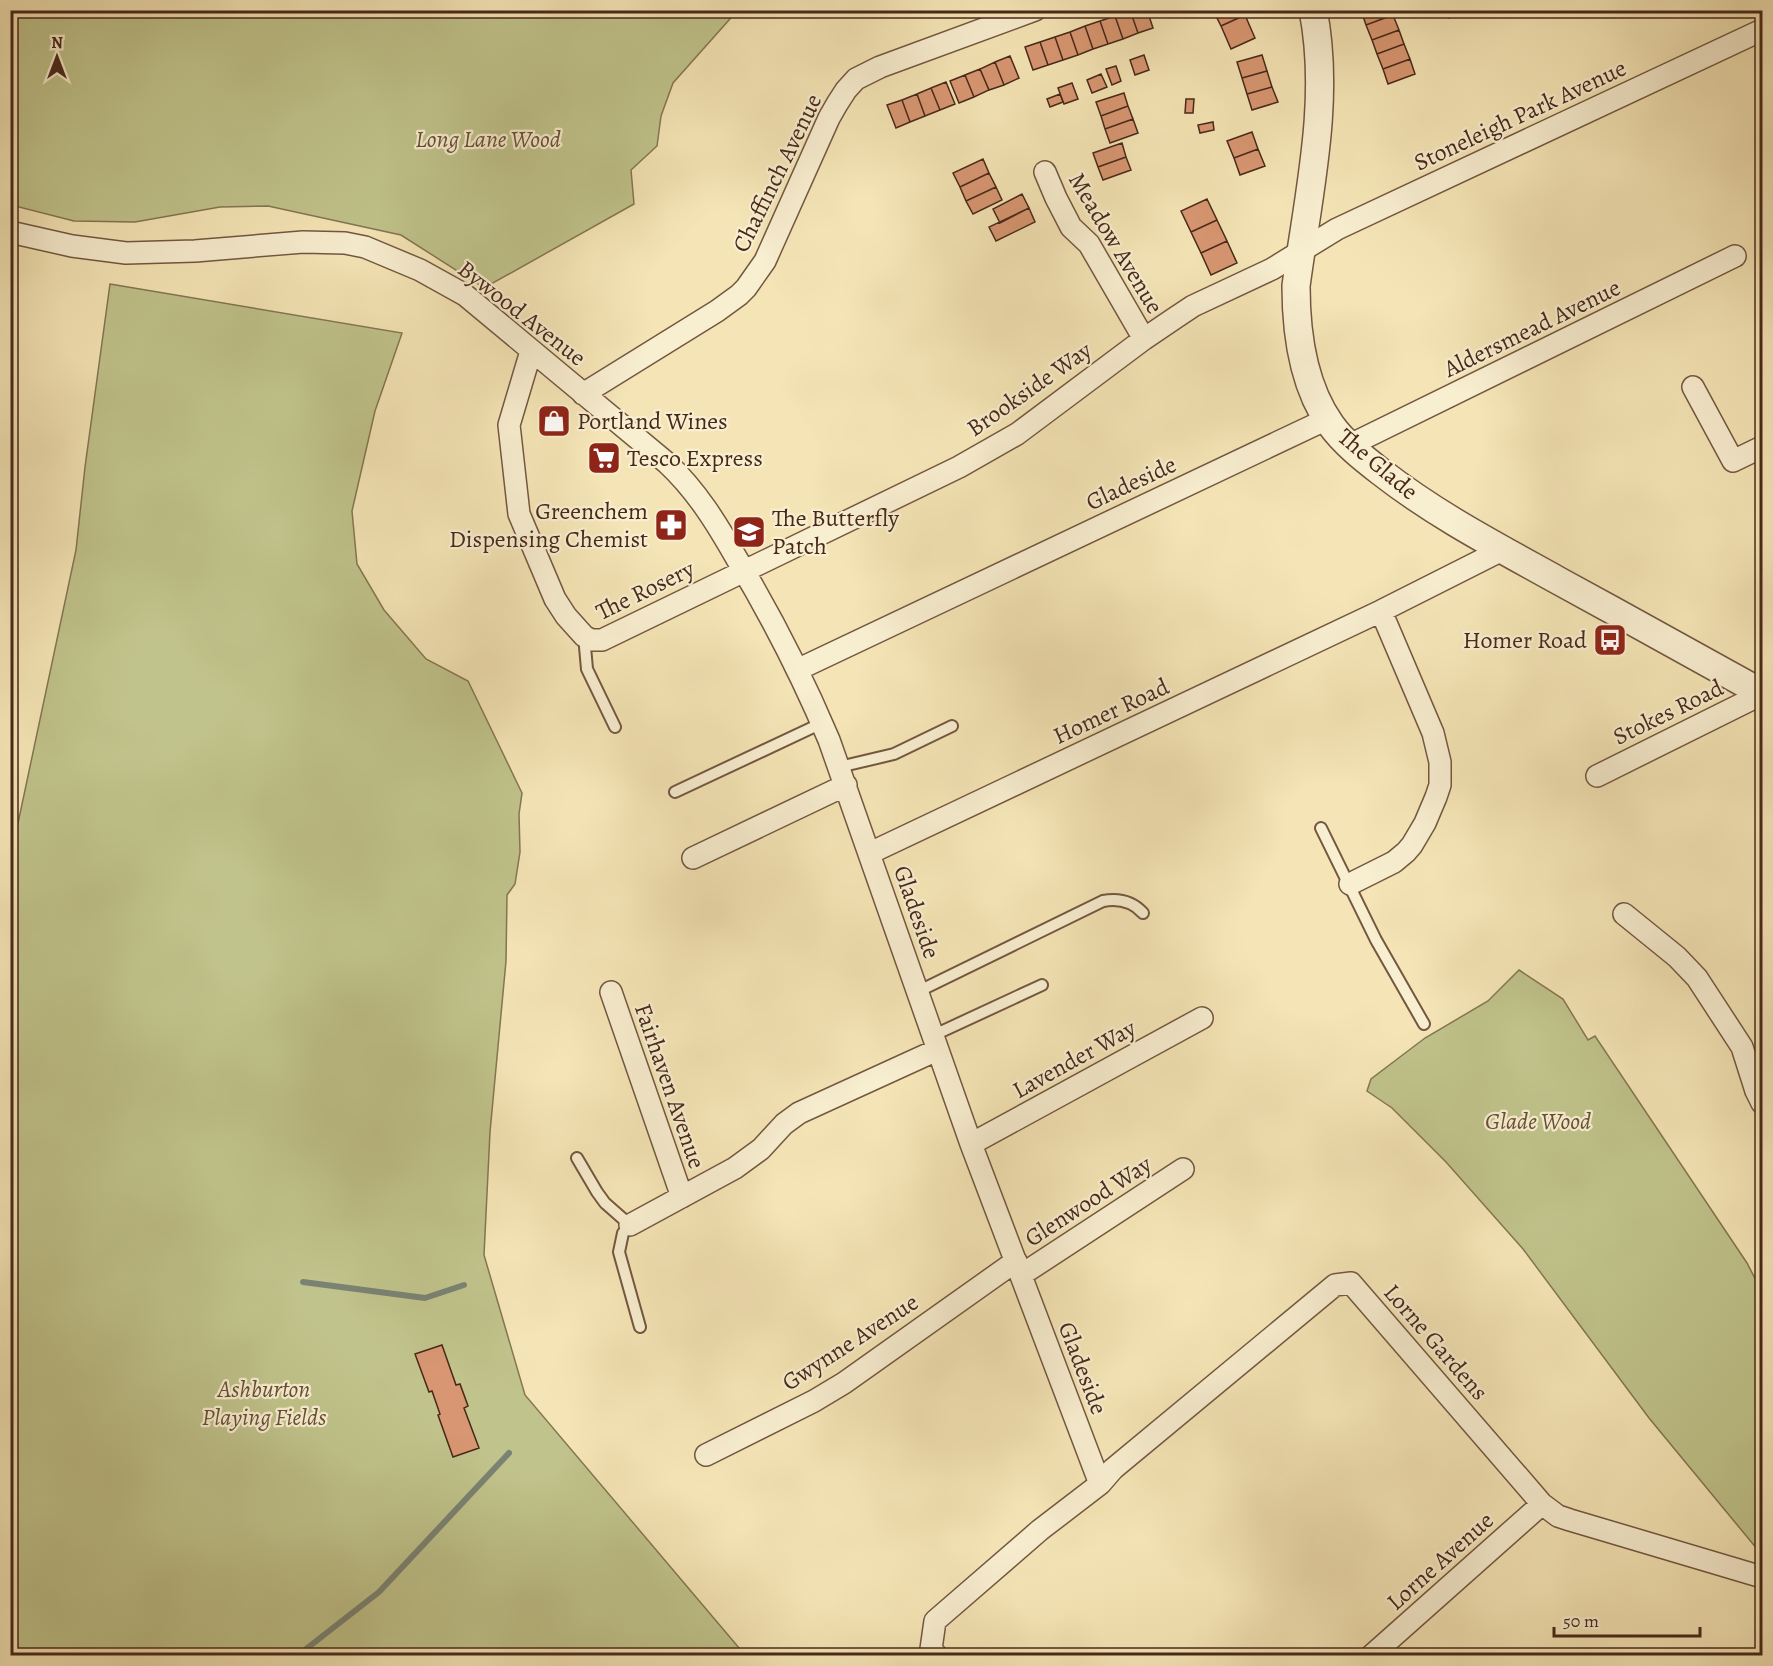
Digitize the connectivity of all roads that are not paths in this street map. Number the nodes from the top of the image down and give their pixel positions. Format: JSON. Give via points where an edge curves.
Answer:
{"nodes":[{"id":1,"x":1035,"y":10,"type":"edge"},
{"id":2,"x":1319,"y":13,"type":"edge"},
{"id":3,"x":1762,"y":30,"type":"edge"},
{"id":4,"x":1045,"y":172,"type":"dead end"},
{"id":5,"x":10,"y":232,"type":"edge"},
{"id":6,"x":1302,"y":251,"type":"junction"},
{"id":7,"x":1735,"y":256,"type":"dead end"},
{"id":8,"x":1144,"y":339,"type":"junction"},
{"id":9,"x":531,"y":351,"type":"junction"},
{"id":10,"x":1694,"y":387,"type":"dead end"},
{"id":11,"x":583,"y":394,"type":"junction"},
{"id":12,"x":1327,"y":419,"type":"junction"},
{"id":13,"x":1350,"y":445,"type":"junction"},
{"id":14,"x":1762,"y":447,"type":"edge"},
{"id":15,"x":1502,"y":550,"type":"junction"},
{"id":16,"x":744,"y":571,"type":"junction"},
{"id":17,"x":1381,"y":611,"type":"junction"},
{"id":18,"x":584,"y":636,"type":"junction"},
{"id":19,"x":799,"y":669,"type":"junction"},
{"id":20,"x":1762,"y":694,"type":"edge"},
{"id":21,"x":822,"y":723,"type":"junction"},
{"id":22,"x":952,"y":726,"type":"dead end"},
{"id":23,"x":615,"y":727,"type":"dead end"},
{"id":24,"x":842,"y":776,"type":"junction"},
{"id":25,"x":1597,"y":776,"type":"dead end"},
{"id":26,"x":675,"y":792,"type":"dead end"},
{"id":27,"x":1322,"y":828,"type":"dead end"},
{"id":28,"x":870,"y":853,"type":"junction"},
{"id":29,"x":693,"y":858,"type":"dead end"},
{"id":30,"x":1350,"y":884,"type":"junction"},
{"id":31,"x":1143,"y":913,"type":"dead end"},
{"id":32,"x":1624,"y":914,"type":"dead end"},
{"id":33,"x":1042,"y":985,"type":"dead end"},
{"id":34,"x":611,"y":992,"type":"dead end"},
{"id":35,"x":917,"y":992,"type":"junction"},
{"id":36,"x":1202,"y":1018,"type":"dead end"},
{"id":37,"x":1424,"y":1024,"type":"dead end"},
{"id":38,"x":935,"y":1043,"type":"junction"},
{"id":39,"x":1762,"y":1103,"type":"edge"},
{"id":40,"x":971,"y":1144,"type":"junction"},
{"id":41,"x":577,"y":1158,"type":"dead end"},
{"id":42,"x":1183,"y":1169,"type":"dead end"},
{"id":43,"x":682,"y":1197,"type":"junction"},
{"id":44,"x":630,"y":1225,"type":"junction"},
{"id":45,"x":1018,"y":1268,"type":"junction"},
{"id":46,"x":640,"y":1327,"type":"dead end"},
{"id":47,"x":706,"y":1455,"type":"dead end"},
{"id":48,"x":1100,"y":1484,"type":"junction"},
{"id":49,"x":1542,"y":1504,"type":"junction"},
{"id":50,"x":1762,"y":1577,"type":"edge"},
{"id":51,"x":937,"y":1656,"type":"edge"},
{"id":52,"x":1371,"y":1656,"type":"edge"}],
"edges":[{"from":1,"to":11,"type":"street","name":"Chaffinch Avenue","via":[[856,79],[829,118],[765,261],[746,288],[717,311]]},
{"from":2,"to":6,"type":"street","name":"The Glade","via":[[1320,95]]},
{"from":3,"to":6,"type":"street","name":"Stoneleigh Park Avenue","via":[[1337,229]]},
{"from":4,"to":8,"type":"street","name":"Meadow Avenue","via":[[1071,227],[1089,244]]},
{"from":5,"to":9,"type":"street","name":"Bywood Avenue","via":[[126,253],[195,252],[303,242],[358,245],[465,295]]},
{"from":6,"to":8,"type":"street","name":"Brookside Way","via":[[1193,306]]},
{"from":6,"to":12,"type":"street","name":"The Glade","via":[[1296,286],[1299,334],[1311,385]]},
{"from":7,"to":13,"type":"street","name":"Aldersmead Avenue"},
{"from":8,"to":16,"type":"street","name":"Brookside Way","via":[[997,446]]},
{"from":9,"to":11,"type":"street","name":"Bywood Avenue"},
{"from":9,"to":18,"type":"street","name":"The Rosery","via":[[509,425],[519,514],[555,599]]},
{"from":10,"to":14,"type":"street","via":[[1733,461]]},
{"from":11,"to":16,"type":"street","name":"Bywood Avenue","via":[[681,476],[705,506]]},
{"from":12,"to":13,"type":"street","name":"The Glade"},
{"from":12,"to":19,"type":"street","name":"Gladeside"},
{"from":13,"to":15,"type":"street","name":"The Glade","via":[[1429,506]]},
{"from":15,"to":17,"type":"street","name":"Homer Road"},
{"from":15,"to":20,"type":"street","name":"The Glade"},
{"from":16,"to":18,"type":"street","name":"The Rosery","via":[[602,640]]},
{"from":16,"to":19,"type":"street","name":"Bywood Avenue"},
{"from":17,"to":28,"type":"street","name":"Homer Road"},
{"from":17,"to":30,"type":"street","via":[[1433,733],[1440,762],[1440,785],[1425,823],[1406,852]]},
{"from":18,"to":23,"type":"lane","via":[[587,669]]},
{"from":19,"to":21,"type":"street","name":"Gladeside"},
{"from":20,"to":25,"type":"street","name":"Stokes Road"},
{"from":21,"to":24,"type":"street","name":"Gladeside"},
{"from":21,"to":26,"type":"lane"},
{"from":22,"to":24,"type":"lane"},
{"from":24,"to":28,"type":"street","name":"Gladeside"},
{"from":24,"to":29,"type":"street"},
{"from":27,"to":30,"type":"lane"},
{"from":28,"to":35,"type":"street","name":"Gladeside"},
{"from":30,"to":37,"type":"lane","via":[[1376,940]]},
{"from":31,"to":35,"type":"lane","via":[[1117,899],[1103,901]]},
{"from":32,"to":39,"type":"street","via":[[1677,957],[1696,978],[1746,1054]]},
{"from":33,"to":38,"type":"lane"},
{"from":34,"to":43,"type":"street","name":"Fairhaven Avenue"},
{"from":35,"to":38,"type":"street","name":"Gladeside"},
{"from":36,"to":40,"type":"street","name":"Lavender Way"},
{"from":38,"to":40,"type":"street","name":"Gladeside"},
{"from":38,"to":43,"type":"street","name":"Fairhaven Avenue","via":[[800,1113],[735,1168]]},
{"from":40,"to":45,"type":"street","name":"Gladeside"},
{"from":41,"to":44,"type":"lane","via":[[597,1192]]},
{"from":42,"to":45,"type":"street","name":"Glenwood Way"},
{"from":43,"to":44,"type":"street","name":"Fairhaven Avenue"},
{"from":44,"to":46,"type":"lane","via":[[623,1233],[619,1252]]},
{"from":45,"to":47,"type":"street","name":"Gwynne Avenue","via":[[814,1401]]},
{"from":45,"to":48,"type":"street","name":"Gladeside"},
{"from":48,"to":49,"type":"street","name":"Lorne Gardens","via":[[1113,1469],[1335,1285],[1351,1283]]},
{"from":48,"to":51,"type":"street","via":[[935,1621],[931,1649]]},
{"from":49,"to":50,"type":"street","name":"Lorne Gardens","via":[[1570,1520]]},
{"from":49,"to":52,"type":"street","name":"Lorne Avenue"}]}
